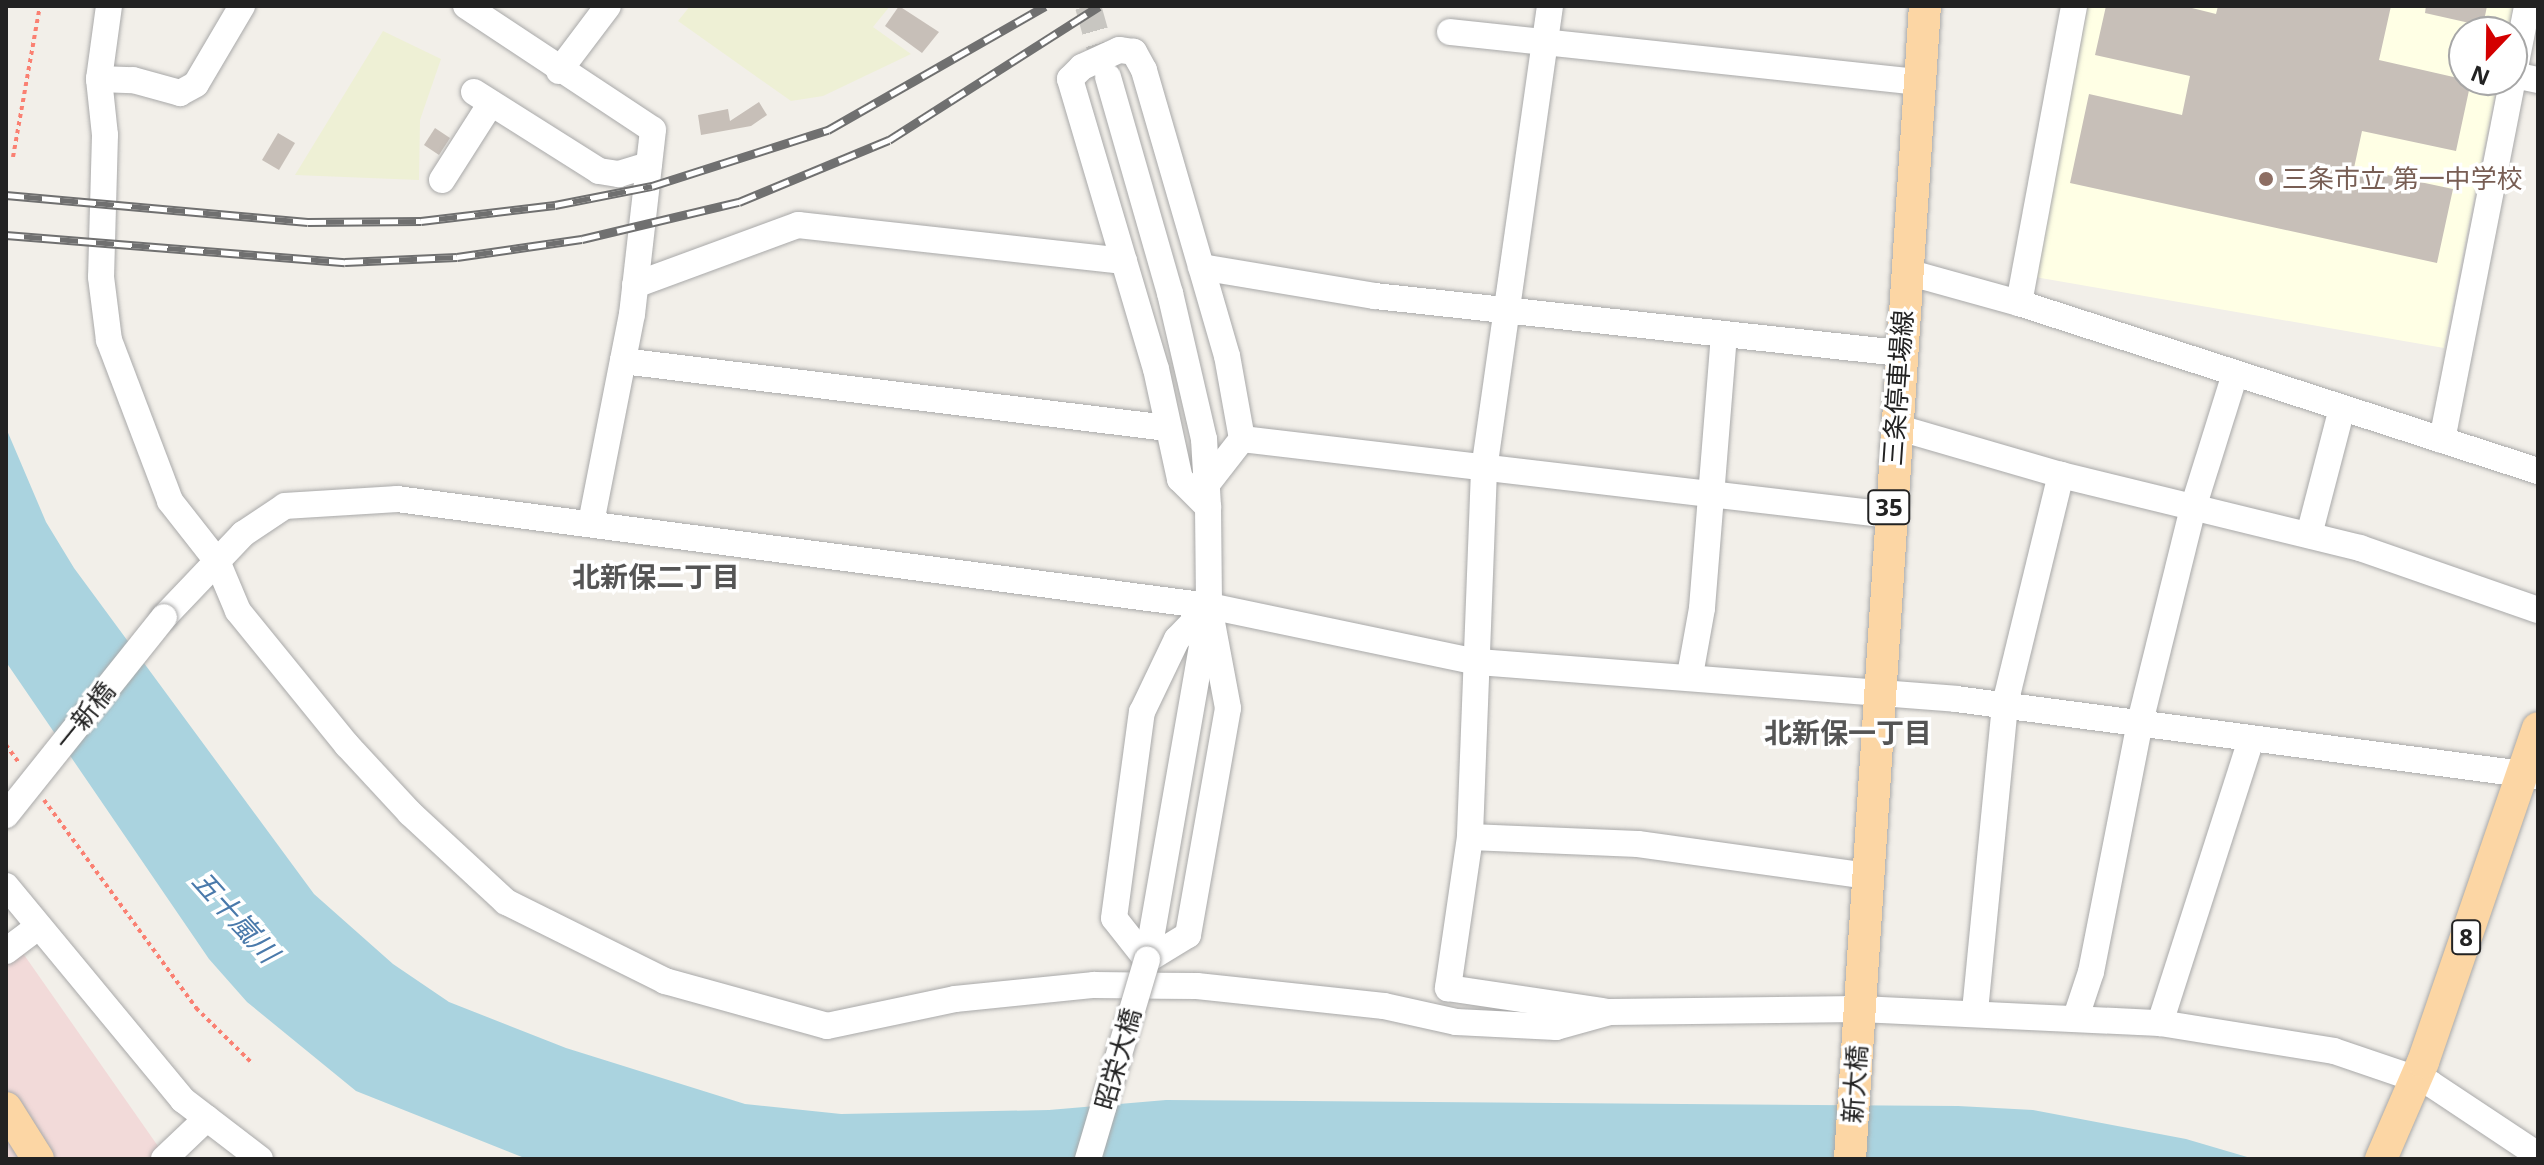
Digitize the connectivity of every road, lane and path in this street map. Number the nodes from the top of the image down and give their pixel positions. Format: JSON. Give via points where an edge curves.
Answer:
{"nodes":[{"id":1,"x":40,"y":6,"type":"edge"},
{"id":2,"x":109,"y":6,"type":"edge"},
{"id":3,"x":242,"y":6,"type":"edge"},
{"id":4,"x":466,"y":6,"type":"edge"},
{"id":5,"x":608,"y":6,"type":"edge"},
{"id":6,"x":1550,"y":6,"type":"edge"},
{"id":7,"x":1925,"y":6,"type":"edge"},
{"id":8,"x":2074,"y":6,"type":"edge"},
{"id":9,"x":1450,"y":32,"type":"dead end"},
{"id":10,"x":1543,"y":41,"type":"junction"},
{"id":11,"x":559,"y":71,"type":"junction"},
{"id":12,"x":1108,"y":77,"type":"tunnel mouth"},
{"id":13,"x":99,"y":79,"type":"junction"},
{"id":14,"x":1920,"y":82,"type":"junction"},
{"id":15,"x":2522,"y":96,"type":"edge"},
{"id":16,"x":13,"y":157,"type":"dead end"},
{"id":17,"x":649,"y":165,"type":"junction"},
{"id":18,"x":442,"y":180,"type":"dead end"},
{"id":19,"x":1124,"y":261,"type":"junction"},
{"id":20,"x":1201,"y":267,"type":"junction"},
{"id":21,"x":1907,"y":272,"type":"junction"},
{"id":22,"x":635,"y":285,"type":"junction"},
{"id":23,"x":2019,"y":303,"type":"junction"},
{"id":24,"x":1508,"y":309,"type":"junction"},
{"id":25,"x":1724,"y":336,"type":"junction"},
{"id":26,"x":1900,"y":353,"type":"junction"},
{"id":27,"x":623,"y":361,"type":"junction"},
{"id":28,"x":2235,"y":374,"type":"junction"},
{"id":29,"x":2342,"y":408,"type":"junction"},
{"id":30,"x":1896,"y":427,"type":"junction"},
{"id":31,"x":1167,"y":428,"type":"junction"},
{"id":32,"x":1242,"y":439,"type":"junction"},
{"id":33,"x":2442,"y":440,"type":"junction"},
{"id":34,"x":1484,"y":470,"type":"junction"},
{"id":35,"x":2538,"y":471,"type":"edge"},
{"id":36,"x":2061,"y":475,"type":"junction"},
{"id":37,"x":1208,"y":496,"type":"junction"},
{"id":38,"x":1708,"y":497,"type":"junction"},
{"id":39,"x":2193,"y":508,"type":"junction"},
{"id":40,"x":1889,"y":515,"type":"junction"},
{"id":41,"x":591,"y":523,"type":"junction"},
{"id":42,"x":2309,"y":535,"type":"junction"},
{"id":43,"x":217,"y":561,"type":"junction"},
{"id":44,"x":1209,"y":606,"type":"junction"},
{"id":45,"x":2538,"y":610,"type":"edge"},
{"id":46,"x":1478,"y":662,"type":"junction"},
{"id":47,"x":1690,"y":675,"type":"junction"},
{"id":48,"x":1876,"y":694,"type":"junction"},
{"id":49,"x":2005,"y":704,"type":"junction"},
{"id":50,"x":2140,"y":722,"type":"junction"},
{"id":51,"x":2538,"y":728,"type":"edge"},
{"id":52,"x":2251,"y":739,"type":"junction"},
{"id":53,"x":6,"y":745,"type":"edge"},
{"id":54,"x":24,"y":771,"type":"dead end"},
{"id":55,"x":2529,"y":774,"type":"edge"},
{"id":56,"x":43,"y":797,"type":"dead end"},
{"id":57,"x":6,"y":815,"type":"edge"},
{"id":58,"x":1470,"y":837,"type":"junction"},
{"id":59,"x":1869,"y":876,"type":"junction"},
{"id":60,"x":6,"y":886,"type":"edge"},
{"id":61,"x":36,"y":928,"type":"junction"},
{"id":62,"x":6,"y":951,"type":"edge"},
{"id":63,"x":1147,"y":960,"type":"junction"},
{"id":64,"x":1975,"y":1011,"type":"junction"},
{"id":65,"x":1610,"y":1012,"type":"junction"},
{"id":66,"x":1860,"y":1017,"type":"junction"},
{"id":67,"x":2076,"y":1017,"type":"junction"},
{"id":68,"x":2160,"y":1023,"type":"junction"},
{"id":69,"x":253,"y":1064,"type":"dead end"},
{"id":70,"x":2419,"y":1090,"type":"junction"},
{"id":71,"x":6,"y":1108,"type":"edge"},
{"id":72,"x":207,"y":1118,"type":"junction"},
{"id":73,"x":2538,"y":1155,"type":"edge"},
{"id":74,"x":38,"y":1159,"type":"edge"},
{"id":75,"x":164,"y":1159,"type":"edge"},
{"id":76,"x":260,"y":1159,"type":"edge"},
{"id":77,"x":1088,"y":1159,"type":"edge"},
{"id":78,"x":1850,"y":1159,"type":"edge"},
{"id":79,"x":2381,"y":1159,"type":"edge"},
{"id":80,"x":2524,"y":1159,"type":"edge"}],
"edges":[{"from":1,"to":16,"type":"path"},
{"from":2,"to":13,"type":"street"},
{"from":3,"to":13,"type":"street","via":[[196,84],[180,93],[133,80]]},
{"from":4,"to":11,"type":"street"},
{"from":5,"to":11,"type":"street"},
{"from":6,"to":10,"type":"street"},
{"from":7,"to":14,"type":"main road","name":"三条停車場線","number":"35"},
{"from":8,"to":23,"type":"street"},
{"from":9,"to":10,"type":"street"},
{"from":10,"to":14,"type":"street"},
{"from":10,"to":24,"type":"street"},
{"from":11,"to":17,"type":"street","via":[[653,130]]},
{"from":12,"to":37,"type":"street","via":[[1170,293],[1204,439]]},
{"from":13,"to":43,"type":"street","via":[[105,135],[101,277],[109,340],[170,501]]},
{"from":14,"to":21,"type":"main road","name":"三条停車場線","number":"35"},
{"from":15,"to":33,"type":"street"},
{"from":17,"to":18,"type":"street","via":[[619,174],[599,171],[482,97]]},
{"from":17,"to":22,"type":"street"},
{"from":19,"to":20,"type":"street","via":[[1070,79],[1119,50],[1134,52],[1144,70]]},
{"from":19,"to":22,"type":"street","via":[[798,225]]},
{"from":19,"to":31,"type":"street","via":[[1156,369]]},
{"from":20,"to":24,"type":"street","via":[[1375,296]]},
{"from":20,"to":32,"type":"street","via":[[1227,356]]},
{"from":21,"to":23,"type":"street"},
{"from":21,"to":26,"type":"main road","name":"三条停車場線","number":"35"},
{"from":22,"to":27,"type":"street"},
{"from":23,"to":28,"type":"street"},
{"from":24,"to":25,"type":"street"},
{"from":24,"to":34,"type":"street"},
{"from":25,"to":26,"type":"street"},
{"from":25,"to":38,"type":"street"},
{"from":26,"to":30,"type":"main road","name":"三条停車場線","number":"35"},
{"from":27,"to":31,"type":"street"},
{"from":27,"to":41,"type":"street"},
{"from":28,"to":29,"type":"street"},
{"from":28,"to":39,"type":"street"},
{"from":29,"to":33,"type":"street"},
{"from":29,"to":42,"type":"street"},
{"from":30,"to":36,"type":"street"},
{"from":30,"to":40,"type":"main road","name":"三条停車場線","number":"35"},
{"from":31,"to":37,"type":"street","via":[[1180,479]]},
{"from":32,"to":34,"type":"street"},
{"from":32,"to":37,"type":"street"},
{"from":33,"to":35,"type":"street"},
{"from":34,"to":38,"type":"street"},
{"from":34,"to":46,"type":"street"},
{"from":36,"to":39,"type":"street","via":[[2087,477]]},
{"from":36,"to":49,"type":"street"},
{"from":37,"to":44,"type":"street"},
{"from":38,"to":40,"type":"street"},
{"from":38,"to":47,"type":"street","via":[[1702,608]]},
{"from":39,"to":42,"type":"street"},
{"from":39,"to":50,"type":"street"},
{"from":40,"to":48,"type":"main road","name":"三条停車場線","number":"35"},
{"from":41,"to":43,"type":"street","name":"一新橋","via":[[397,499],[285,506],[243,534]]},
{"from":41,"to":44,"type":"street","name":"一新橋"},
{"from":42,"to":45,"type":"street"},
{"from":43,"to":57,"type":"street","name":"一新橋","bridge":true,"via":[[164,617]]},
{"from":43,"to":65,"type":"street","via":[[238,611],[410,813],[506,902],[665,981],[827,1026],[955,999],[1094,985],[1197,986],[1384,1006],[1456,1022],[1556,1027]]},
{"from":44,"to":46,"type":"street","name":"一新橋"},
{"from":44,"to":63,"type":"street","name":"昭栄大橋"},
{"from":44,"to":63,"type":"street","via":[[1228,708],[1226,723],[1188,935]]},
{"from":44,"to":63,"type":"street","via":[[1177,639],[1142,712],[1114,918]]},
{"from":46,"to":47,"type":"street","name":"一新橋"},
{"from":46,"to":58,"type":"street"},
{"from":47,"to":48,"type":"street","name":"一新橋"},
{"from":48,"to":49,"type":"street","name":"一新橋"},
{"from":48,"to":59,"type":"main road","name":"三条停車場線","number":"35"},
{"from":49,"to":50,"type":"street","name":"一新橋"},
{"from":49,"to":64,"type":"street"},
{"from":50,"to":52,"type":"street","name":"一新橋"},
{"from":50,"to":67,"type":"street","via":[[2091,972]]},
{"from":51,"to":55,"type":"main road","number":"8"},
{"from":52,"to":55,"type":"street","name":"一新橋"},
{"from":52,"to":68,"type":"street"},
{"from":53,"to":54,"type":"path"},
{"from":55,"to":70,"type":"main road","number":"8"},
{"from":56,"to":69,"type":"path","via":[[196,1008]]},
{"from":58,"to":59,"type":"street","via":[[1638,844]]},
{"from":58,"to":65,"type":"street","via":[[1448,988]]},
{"from":59,"to":66,"type":"main road","name":"三条停車場線","number":"35"},
{"from":60,"to":61,"type":"street"},
{"from":61,"to":62,"type":"street"},
{"from":61,"to":72,"type":"street","via":[[183,1100]]},
{"from":63,"to":77,"type":"street","name":"昭栄大橋","bridge":true},
{"from":64,"to":66,"type":"street"},
{"from":64,"to":67,"type":"street"},
{"from":65,"to":66,"type":"street"},
{"from":66,"to":78,"type":"main road","name":"新大橋","number":"35"},
{"from":67,"to":68,"type":"street"},
{"from":68,"to":70,"type":"street","via":[[2334,1051]]},
{"from":70,"to":73,"type":"street"},
{"from":70,"to":79,"type":"main road","number":"8"},
{"from":70,"to":80,"type":"street"},
{"from":71,"to":74,"type":"main road"},
{"from":72,"to":75,"type":"street"},
{"from":72,"to":76,"type":"street"}]}
